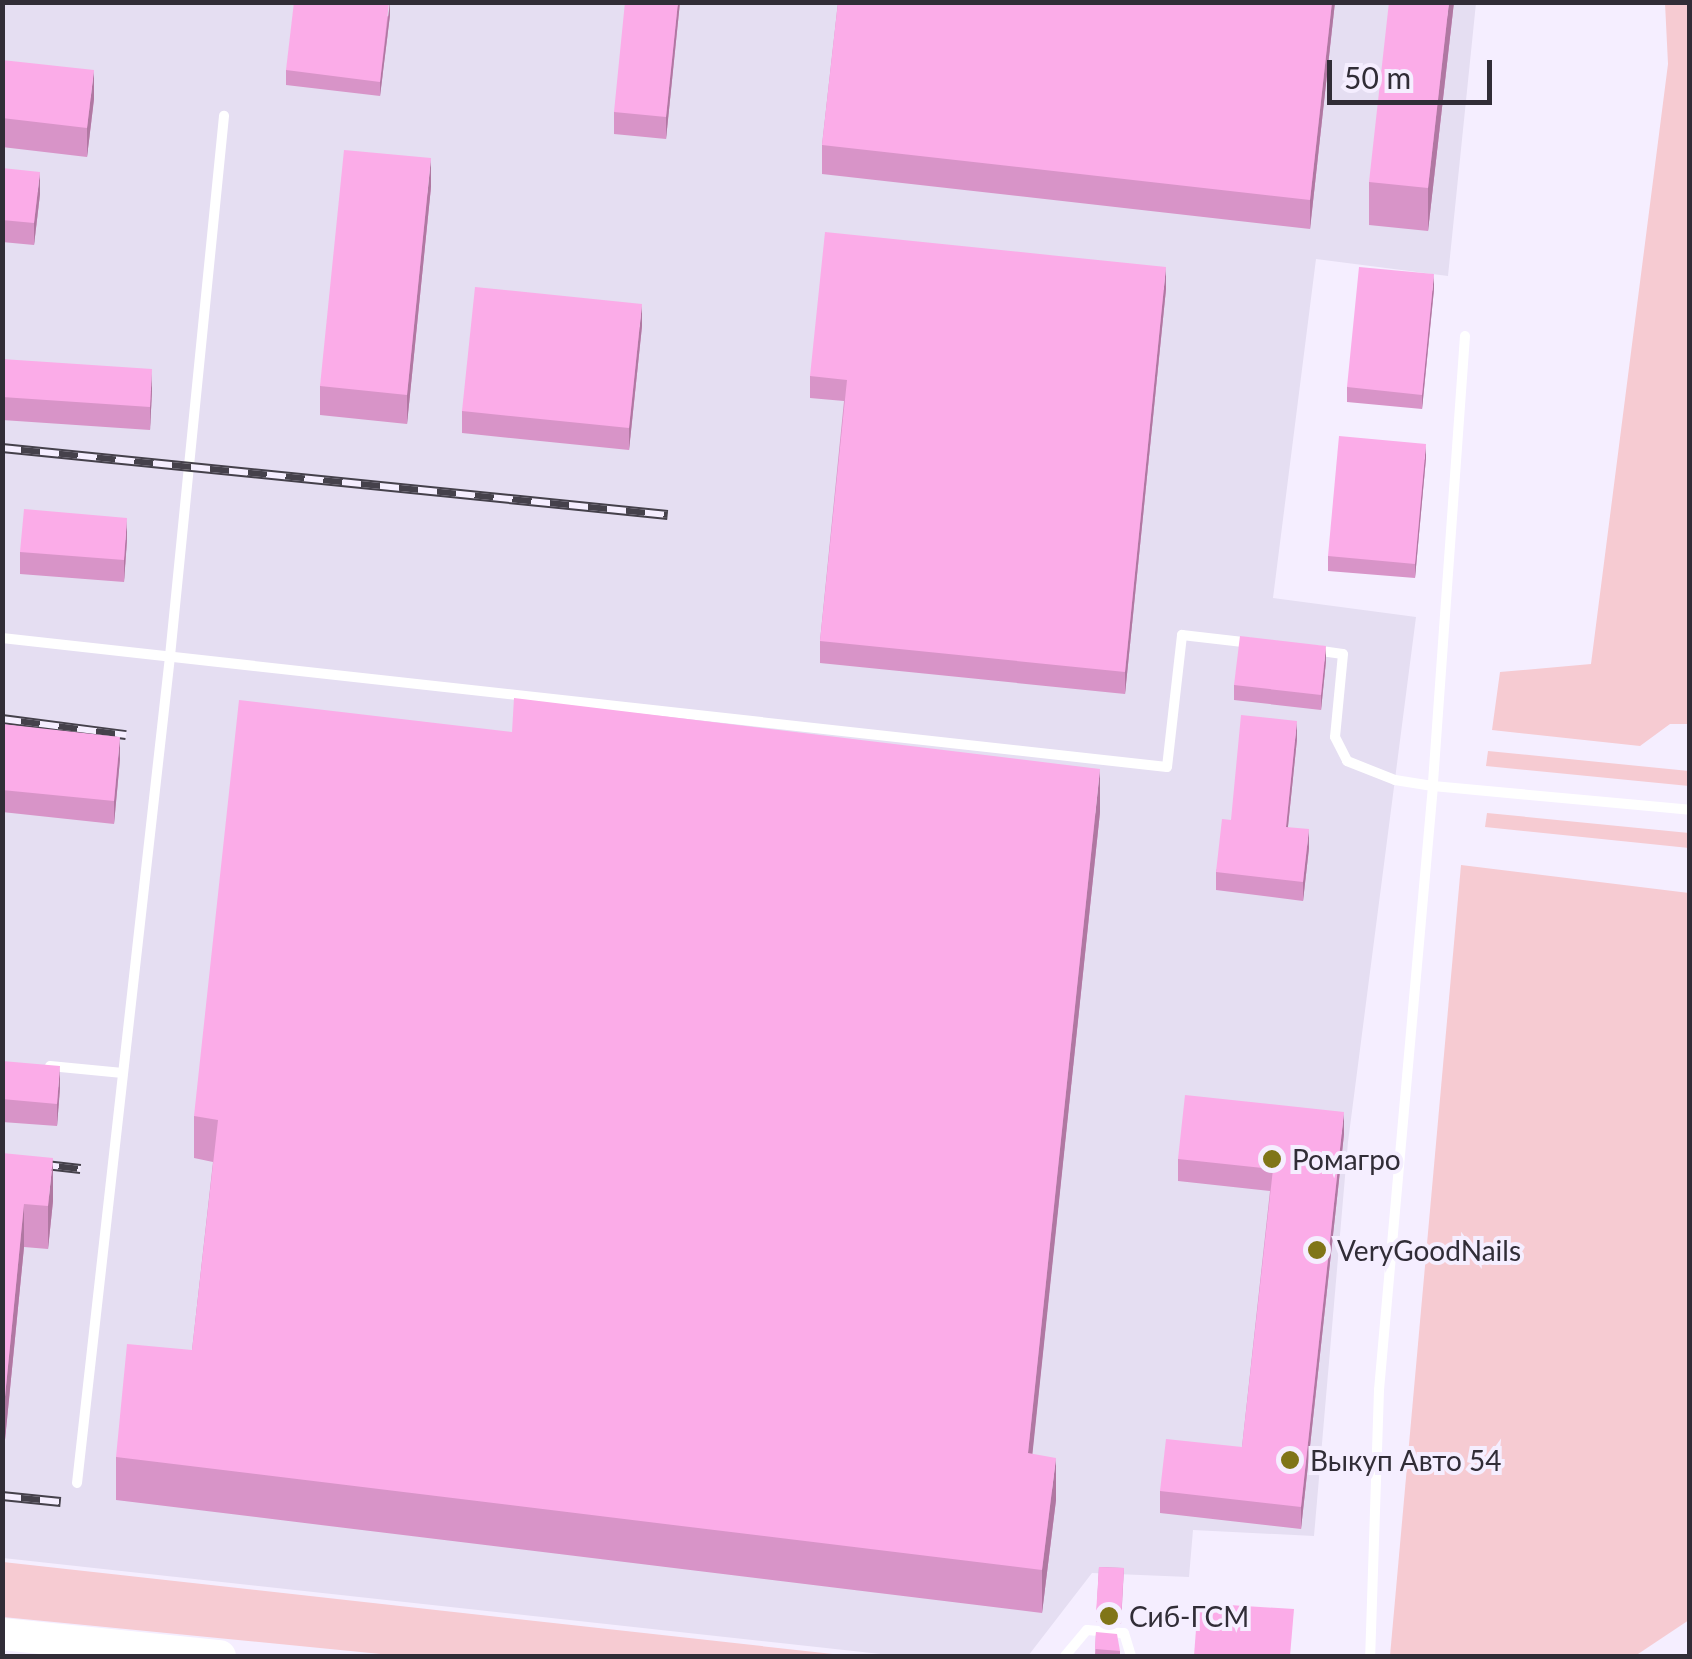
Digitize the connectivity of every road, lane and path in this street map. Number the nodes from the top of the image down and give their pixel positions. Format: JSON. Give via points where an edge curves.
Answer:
{"nodes":[{"id":1,"x":224,"y":116,"type":"dead end"},
{"id":2,"x":1466,"y":336,"type":"dead end"},
{"id":3,"x":2,"y":638,"type":"edge"},
{"id":4,"x":1272,"y":645,"type":"edge"},
{"id":5,"x":1308,"y":649,"type":"edge"},
{"id":6,"x":170,"y":656,"type":"junction"},
{"id":7,"x":1434,"y":786,"type":"junction"},
{"id":8,"x":1690,"y":810,"type":"edge"},
{"id":9,"x":37,"y":1064,"type":"edge"},
{"id":10,"x":123,"y":1073,"type":"junction"},
{"id":11,"x":77,"y":1483,"type":"dead end"},
{"id":12,"x":16,"y":1639,"type":"edge"},
{"id":13,"x":220,"y":1656,"type":"edge"},
{"id":14,"x":1065,"y":1656,"type":"edge"},
{"id":15,"x":1131,"y":1656,"type":"edge"},
{"id":16,"x":1370,"y":1656,"type":"edge"}],
"edges":[{"from":1,"to":6,"type":"lane"},
{"from":2,"to":7,"type":"lane"},
{"from":3,"to":6,"type":"lane"},
{"from":4,"to":6,"type":"lane","via":[[1182,635],[1167,766]]},
{"from":5,"to":7,"type":"lane","via":[[1343,654],[1335,737],[1347,762]]},
{"from":6,"to":10,"type":"lane"},
{"from":7,"to":8,"type":"lane"},
{"from":7,"to":16,"type":"lane","via":[[1379,1390]]},
{"from":9,"to":10,"type":"lane"},
{"from":10,"to":11,"type":"lane"},
{"from":12,"to":13,"type":"highway"},
{"from":14,"to":15,"type":"lane","via":[[1087,1630],[1124,1633]]}]}
